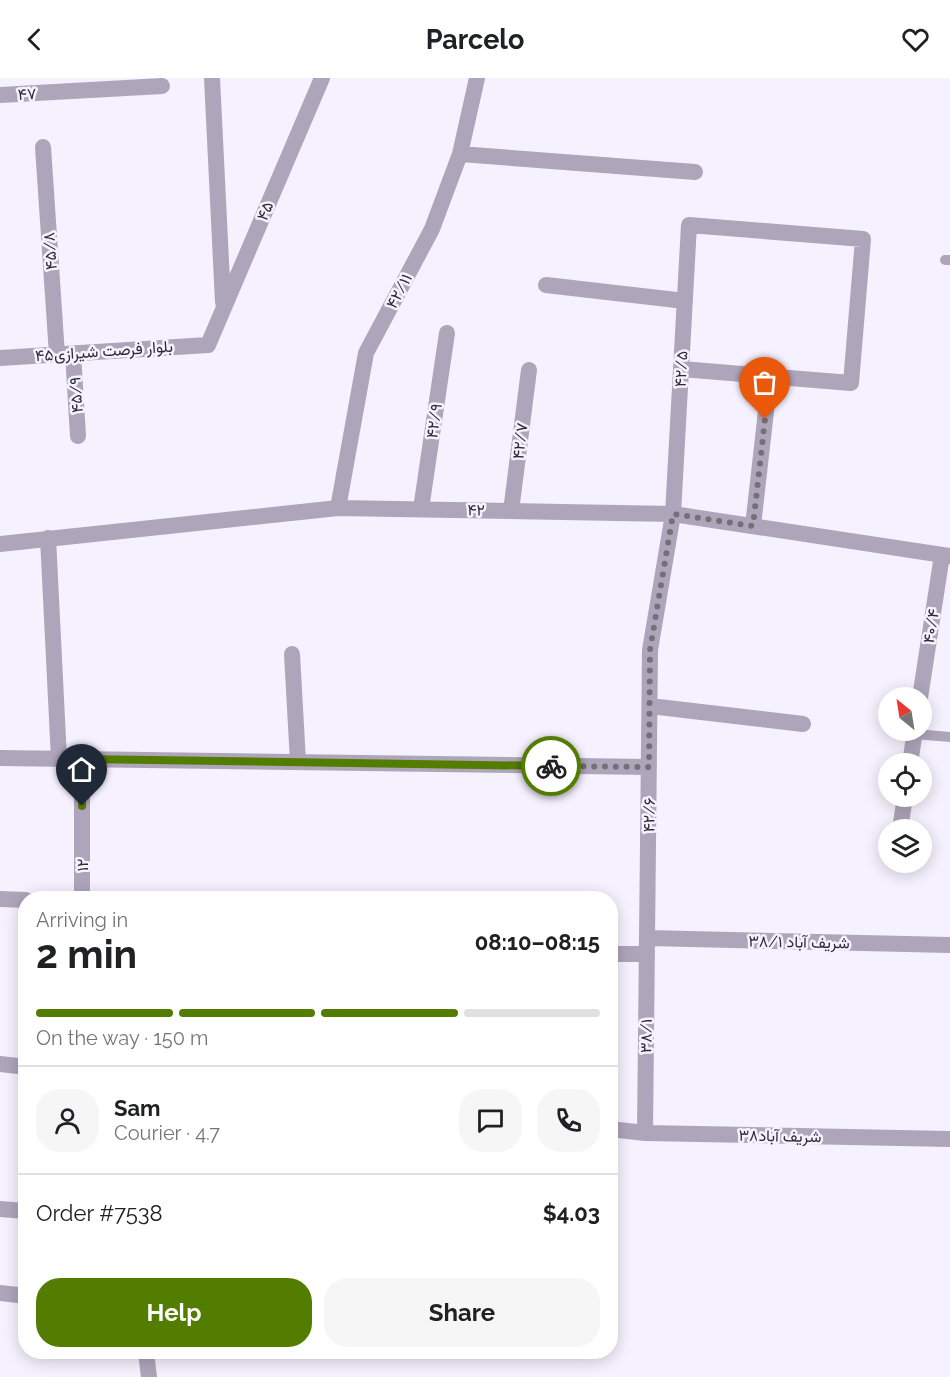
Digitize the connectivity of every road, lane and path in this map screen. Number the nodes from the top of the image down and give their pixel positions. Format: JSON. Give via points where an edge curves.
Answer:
{"nodes":[{"id":1,"x":212,"y":78,"type":"edge"},
{"id":2,"x":322,"y":78,"type":"edge"},
{"id":3,"x":477,"y":78,"type":"edge"},
{"id":4,"x":162,"y":86,"type":"dead end"},
{"id":5,"x":0,"y":95,"type":"edge"},
{"id":6,"x":43,"y":147,"type":"dead end"},
{"id":7,"x":460,"y":154,"type":"junction"},
{"id":8,"x":695,"y":172,"type":"dead end"},
{"id":9,"x":546,"y":285,"type":"dead end"},
{"id":10,"x":685,"y":301,"type":"junction"},
{"id":11,"x":224,"y":308,"type":"junction"},
{"id":12,"x":447,"y":333,"type":"dead end"},
{"id":13,"x":208,"y":345,"type":"joint"},
{"id":14,"x":65,"y":354,"type":"junction"},
{"id":15,"x":0,"y":358,"type":"edge"},
{"id":16,"x":681,"y":369,"type":"junction"},
{"id":17,"x":529,"y":370,"type":"dead end"},
{"id":18,"x":770,"y":376,"type":"junction"},
{"id":19,"x":78,"y":436,"type":"dead end"},
{"id":20,"x":338,"y":508,"type":"junction"},
{"id":21,"x":421,"y":509,"type":"junction"},
{"id":22,"x":511,"y":511,"type":"junction"},
{"id":23,"x":673,"y":514,"type":"junction"},
{"id":24,"x":753,"y":526,"type":"junction"},
{"id":25,"x":48,"y":538,"type":"junction"},
{"id":26,"x":0,"y":544,"type":"edge"},
{"id":27,"x":946,"y":556,"type":"edge"},
{"id":28,"x":292,"y":654,"type":"dead end"},
{"id":29,"x":922,"y":687,"type":"edge"},
{"id":30,"x":650,"y":706,"type":"junction"},
{"id":31,"x":803,"y":724,"type":"dead end"},
{"id":32,"x":932,"y":734,"type":"edge"},
{"id":33,"x":950,"y":737,"type":"edge"},
{"id":34,"x":0,"y":758,"type":"edge"},
{"id":35,"x":59,"y":759,"type":"junction"},
{"id":36,"x":82,"y":759,"type":"junction"},
{"id":37,"x":297,"y":762,"type":"junction"},
{"id":38,"x":649,"y":767,"type":"junction"},
{"id":39,"x":82,"y":891,"type":"edge"},
{"id":40,"x":0,"y":899,"type":"edge"},
{"id":41,"x":18,"y":900,"type":"edge"},
{"id":42,"x":950,"y":945,"type":"edge"},
{"id":43,"x":647,"y":946,"type":"junction"},
{"id":44,"x":618,"y":952,"type":"edge"},
{"id":45,"x":0,"y":1064,"type":"edge"},
{"id":46,"x":18,"y":1066,"type":"edge"},
{"id":47,"x":618,"y":1130,"type":"edge"},
{"id":48,"x":645,"y":1133,"type":"junction"},
{"id":49,"x":950,"y":1139,"type":"edge"},
{"id":50,"x":0,"y":1209,"type":"edge"},
{"id":51,"x":18,"y":1210,"type":"edge"},
{"id":52,"x":0,"y":1293,"type":"edge"},
{"id":53,"x":18,"y":1295,"type":"edge"},
{"id":54,"x":147,"y":1359,"type":"edge"},
{"id":55,"x":149,"y":1377,"type":"edge"}],
"edges":[{"from":1,"to":11,"type":"street"},
{"from":2,"to":11,"type":"street","name":"۴۵"},
{"from":3,"to":7,"type":"street","name":"۴۲/۱۱"},
{"from":4,"to":5,"type":"street","name":"۴۷"},
{"from":6,"to":14,"type":"street","name":"۴۵/۸"},
{"from":7,"to":8,"type":"street"},
{"from":7,"to":20,"type":"street","name":"۴۲/۱۱","via":[[432,229],[366,353]]},
{"from":9,"to":10,"type":"street"},
{"from":10,"to":16,"type":"street","name":"۴۲/۵"},
{"from":10,"to":18,"type":"street","name":"۴۲/۵","via":[[689,225],[863,239],[851,383]]},
{"from":11,"to":13,"type":"street","name":"۴۵"},
{"from":12,"to":21,"type":"street","name":"۴۲/۹"},
{"from":13,"to":14,"type":"street","name":"بلوار فرصت شیرازی۴۵"},
{"from":14,"to":15,"type":"street","name":"بلوار فرصت شیرازی۴۵"},
{"from":14,"to":19,"type":"street","name":"۴۵/۹"},
{"from":16,"to":18,"type":"street"},
{"from":16,"to":23,"type":"street","name":"۴۲/۵"},
{"from":17,"to":22,"type":"street","name":"۴۲/۷"},
{"from":18,"to":24,"type":"street"},
{"from":20,"to":21,"type":"street","name":"۴۲"},
{"from":20,"to":25,"type":"street","name":"۴۲"},
{"from":21,"to":22,"type":"street","name":"۴۲"},
{"from":22,"to":23,"type":"street","name":"۴۲"},
{"from":23,"to":24,"type":"street","name":"۴۲"},
{"from":23,"to":30,"type":"street","name":"۴۲/۶","via":[[650,650]]},
{"from":24,"to":27,"type":"street","name":"۴۲"},
{"from":25,"to":26,"type":"street","name":"۴۲"},
{"from":25,"to":35,"type":"street"},
{"from":27,"to":29,"type":"street","name":"۴۰/۴"},
{"from":28,"to":37,"type":"street"},
{"from":30,"to":31,"type":"street"},
{"from":30,"to":38,"type":"street","name":"۴۲/۶"},
{"from":32,"to":33,"type":"lane"},
{"from":34,"to":35,"type":"street"},
{"from":35,"to":36,"type":"street"},
{"from":36,"to":37,"type":"street"},
{"from":36,"to":39,"type":"street","name":"۱۲"},
{"from":37,"to":38,"type":"street"},
{"from":38,"to":43,"type":"street","name":"۴۲/۶"},
{"from":40,"to":41,"type":"street"},
{"from":42,"to":43,"type":"street","name":"۳۸/۱ شریف آباد"},
{"from":43,"to":44,"type":"street","name":"۳۸/۱ شریف آباد"},
{"from":43,"to":48,"type":"street","name":"۳۸/۱"},
{"from":45,"to":46,"type":"street"},
{"from":47,"to":48,"type":"street","name":"شریف آباد۳۸"},
{"from":48,"to":49,"type":"street","name":"شریف آباد۳۸"},
{"from":50,"to":51,"type":"street"},
{"from":52,"to":53,"type":"street"},
{"from":54,"to":55,"type":"street"}]}
